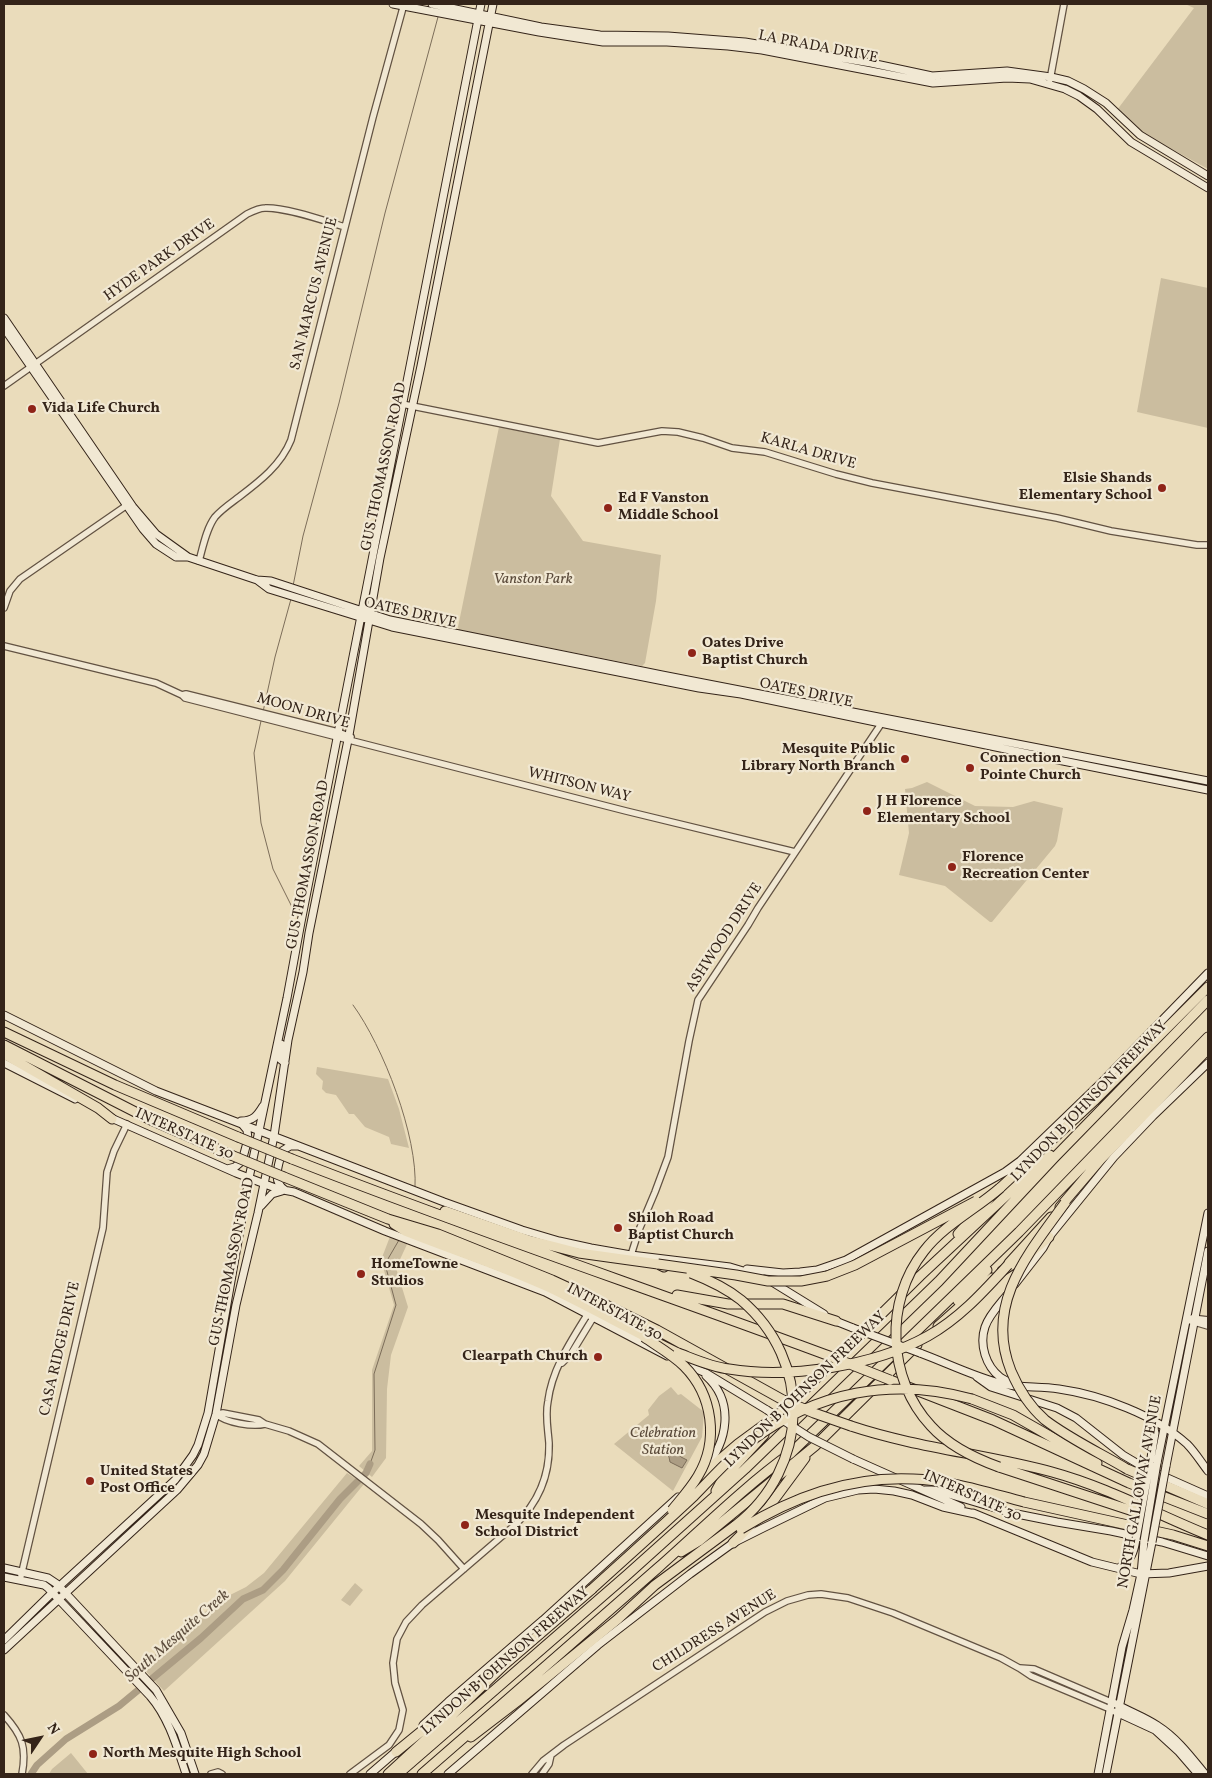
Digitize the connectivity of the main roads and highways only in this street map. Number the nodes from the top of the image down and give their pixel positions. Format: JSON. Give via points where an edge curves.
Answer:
{"nodes":[{"id":1,"x":393,"y":4,"type":"edge"},
{"id":2,"x":432,"y":4,"type":"edge"},
{"id":3,"x":482,"y":4,"type":"edge"},
{"id":4,"x":492,"y":4,"type":"edge"},
{"id":5,"x":404,"y":5,"type":"edge"},
{"id":6,"x":479,"y":17,"type":"junction"},
{"id":7,"x":490,"y":19,"type":"junction"},
{"id":8,"x":1050,"y":81,"type":"junction"},
{"id":9,"x":1144,"y":138,"type":"junction"},
{"id":10,"x":1141,"y":148,"type":"junction"},
{"id":11,"x":1208,"y":176,"type":"edge"},
{"id":12,"x":1208,"y":188,"type":"edge"},
{"id":13,"x":4,"y":318,"type":"edge"},
{"id":14,"x":4,"y":328,"type":"edge"},
{"id":15,"x":33,"y":366,"type":"junction"},
{"id":16,"x":386,"y":512,"type":"junction"},
{"id":17,"x":361,"y":614,"type":"junction"},
{"id":18,"x":371,"y":617,"type":"junction"},
{"id":19,"x":884,"y":720,"type":"junction"},
{"id":20,"x":1208,"y":781,"type":"edge"},
{"id":21,"x":1208,"y":790,"type":"edge"},
{"id":22,"x":310,"y":876,"type":"junction"},
{"id":23,"x":321,"y":878,"type":"junction"},
{"id":24,"x":1208,"y":973,"type":"edge"},
{"id":25,"x":1208,"y":987,"type":"edge"},
{"id":26,"x":1208,"y":1000,"type":"edge"},
{"id":27,"x":4,"y":1015,"type":"edge"},
{"id":28,"x":4,"y":1032,"type":"edge"},
{"id":29,"x":279,"y":1034,"type":"junction"},
{"id":30,"x":1208,"y":1036,"type":"edge"},
{"id":31,"x":4,"y":1045,"type":"edge"},
{"id":32,"x":1208,"y":1049,"type":"edge"},
{"id":33,"x":4,"y":1054,"type":"edge"},
{"id":34,"x":4,"y":1063,"type":"edge"},
{"id":35,"x":285,"y":1063,"type":"junction"},
{"id":36,"x":1208,"y":1064,"type":"edge"},
{"id":37,"x":265,"y":1104,"type":"junction"},
{"id":38,"x":112,"y":1119,"type":"junction"},
{"id":39,"x":239,"y":1122,"type":"junction"},
{"id":40,"x":260,"y":1130,"type":"junction"},
{"id":41,"x":274,"y":1136,"type":"junction"},
{"id":42,"x":1067,"y":1145,"type":"junction"},
{"id":43,"x":300,"y":1146,"type":"junction"},
{"id":44,"x":1020,"y":1161,"type":"junction"},
{"id":45,"x":226,"y":1169,"type":"junction"},
{"id":46,"x":249,"y":1178,"type":"junction"},
{"id":47,"x":264,"y":1184,"type":"junction"},
{"id":48,"x":1002,"y":1185,"type":"junction"},
{"id":49,"x":364,"y":1187,"type":"junction"},
{"id":50,"x":286,"y":1191,"type":"junction"},
{"id":51,"x":1064,"y":1203,"type":"junction"},
{"id":52,"x":258,"y":1213,"type":"junction"},
{"id":53,"x":1208,"y":1213,"type":"edge"},
{"id":54,"x":388,"y":1219,"type":"junction"},
{"id":55,"x":1019,"y":1232,"type":"junction"},
{"id":56,"x":1050,"y":1237,"type":"junction"},
{"id":57,"x":1208,"y":1250,"type":"edge"},
{"id":58,"x":658,"y":1264,"type":"junction"},
{"id":59,"x":730,"y":1267,"type":"junction"},
{"id":60,"x":929,"y":1268,"type":"junction"},
{"id":61,"x":646,"y":1288,"type":"junction"},
{"id":62,"x":589,"y":1314,"type":"junction"},
{"id":63,"x":836,"y":1321,"type":"junction"},
{"id":64,"x":932,"y":1331,"type":"junction"},
{"id":65,"x":644,"y":1337,"type":"junction"},
{"id":66,"x":1182,"y":1366,"type":"junction"},
{"id":67,"x":697,"y":1369,"type":"junction"},
{"id":68,"x":969,"y":1371,"type":"junction"},
{"id":69,"x":1023,"y":1388,"type":"junction"},
{"id":70,"x":783,"y":1411,"type":"junction"},
{"id":71,"x":1152,"y":1420,"type":"junction"},
{"id":72,"x":1163,"y":1427,"type":"junction"},
{"id":73,"x":1172,"y":1434,"type":"junction"},
{"id":74,"x":814,"y":1446,"type":"junction"},
{"id":75,"x":190,"y":1460,"type":"junction"},
{"id":76,"x":1154,"y":1463,"type":"junction"},
{"id":77,"x":198,"y":1465,"type":"junction"},
{"id":78,"x":1208,"y":1471,"type":"edge"},
{"id":79,"x":1124,"y":1472,"type":"junction"},
{"id":80,"x":689,"y":1486,"type":"junction"},
{"id":81,"x":1142,"y":1487,"type":"junction"},
{"id":82,"x":922,"y":1490,"type":"junction"},
{"id":83,"x":1208,"y":1496,"type":"edge"},
{"id":84,"x":157,"y":1497,"type":"junction"},
{"id":85,"x":711,"y":1501,"type":"junction"},
{"id":86,"x":163,"y":1503,"type":"junction"},
{"id":87,"x":1208,"y":1504,"type":"edge"},
{"id":88,"x":975,"y":1514,"type":"junction"},
{"id":89,"x":1208,"y":1514,"type":"edge"},
{"id":90,"x":739,"y":1527,"type":"junction"},
{"id":91,"x":1188,"y":1527,"type":"junction"},
{"id":92,"x":1208,"y":1535,"type":"edge"},
{"id":93,"x":648,"y":1538,"type":"junction"},
{"id":94,"x":1148,"y":1541,"type":"junction"},
{"id":95,"x":733,"y":1543,"type":"junction"},
{"id":96,"x":1208,"y":1546,"type":"edge"},
{"id":97,"x":1208,"y":1556,"type":"edge"},
{"id":98,"x":660,"y":1566,"type":"junction"},
{"id":99,"x":1208,"y":1566,"type":"edge"},
{"id":100,"x":4,"y":1568,"type":"edge"},
{"id":101,"x":1119,"y":1568,"type":"junction"},
{"id":102,"x":1143,"y":1574,"type":"junction"},
{"id":103,"x":4,"y":1577,"type":"edge"},
{"id":104,"x":56,"y":1589,"type":"junction"},
{"id":105,"x":66,"y":1593,"type":"junction"},
{"id":106,"x":60,"y":1599,"type":"junction"},
{"id":107,"x":8,"y":1639,"type":"edge"},
{"id":108,"x":109,"y":1640,"type":"junction"},
{"id":109,"x":101,"y":1644,"type":"junction"},
{"id":110,"x":1122,"y":1647,"type":"junction"},
{"id":111,"x":1131,"y":1649,"type":"junction"},
{"id":112,"x":4,"y":1650,"type":"edge"},
{"id":113,"x":497,"y":1672,"type":"junction"},
{"id":114,"x":1111,"y":1705,"type":"junction"},
{"id":115,"x":1119,"y":1710,"type":"junction"},
{"id":116,"x":181,"y":1734,"type":"junction"},
{"id":117,"x":173,"y":1737,"type":"junction"},
{"id":118,"x":1174,"y":1742,"type":"junction"},
{"id":119,"x":396,"y":1752,"type":"junction"},
{"id":120,"x":444,"y":1755,"type":"junction"},
{"id":121,"x":186,"y":1774,"type":"edge"},
{"id":122,"x":195,"y":1774,"type":"edge"},
{"id":123,"x":370,"y":1774,"type":"edge"},
{"id":124,"x":388,"y":1774,"type":"edge"},
{"id":125,"x":398,"y":1774,"type":"edge"},
{"id":126,"x":422,"y":1774,"type":"edge"},
{"id":127,"x":448,"y":1774,"type":"edge"},
{"id":128,"x":1098,"y":1774,"type":"edge"},
{"id":129,"x":1106,"y":1774,"type":"edge"},
{"id":130,"x":1198,"y":1774,"type":"edge"},
{"id":131,"x":1205,"y":1774,"type":"edge"}],
"edges":[{"from":1,"to":5,"type":"main road","name":"LA PRADA DRIVE"},
{"from":2,"to":6,"type":"main road","name":"LA PRADA DRIVE"},
{"from":3,"to":6,"type":"main road","name":"GUS THOMASSON ROAD"},
{"from":4,"to":7,"type":"main road","name":"GUS THOMASSON ROAD"},
{"from":5,"to":6,"type":"main road","name":"LA PRADA DRIVE"},
{"from":6,"to":7,"type":"main road","name":"LA PRADA DRIVE"},
{"from":6,"to":16,"type":"main road","name":"GUS THOMASSON ROAD","via":[[402,404]]},
{"from":7,"to":8,"type":"main road","name":"LA PRADA DRIVE","via":[[545,30],[600,35],[676,36],[745,42],[932,76],[963,79],[1007,71]]},
{"from":7,"to":16,"type":"main road","name":"GUS THOMASSON ROAD","via":[[421,366]]},
{"from":8,"to":9,"type":"main road","name":"LA PRADA DRIVE","via":[[1074,84],[1101,100]]},
{"from":8,"to":10,"type":"main road","name":"LA PRADA DRIVE","via":[[1086,100]]},
{"from":9,"to":10,"type":"main road"},
{"from":9,"to":11,"type":"main road","name":"LA PRADA DRIVE"},
{"from":10,"to":12,"type":"main road","name":"LA PRADA DRIVE"},
{"from":13,"to":15,"type":"main road","name":"OATES DRIVE"},
{"from":14,"to":15,"type":"main road","name":"OATES DRIVE"},
{"from":15,"to":17,"type":"main road","name":"OATES DRIVE","via":[[128,505],[156,534],[188,557],[257,580],[269,589],[284,589]]},
{"from":16,"to":17,"type":"main road","name":"GUS THOMASSON ROAD"},
{"from":16,"to":18,"type":"main road","name":"GUS THOMASSON ROAD"},
{"from":17,"to":18,"type":"main road","name":"OATES DRIVE"},
{"from":17,"to":22,"type":"main road","name":"GUS THOMASSON ROAD"},
{"from":18,"to":19,"type":"main road","name":"OATES DRIVE","via":[[401,628],[488,642],[700,688]]},
{"from":18,"to":23,"type":"main road","name":"GUS THOMASSON ROAD"},
{"from":19,"to":20,"type":"main road","name":"OATES DRIVE"},
{"from":19,"to":21,"type":"main road","name":"OATES DRIVE","via":[[1070,763]]},
{"from":22,"to":23,"type":"main road"},
{"from":22,"to":29,"type":"main road","name":"GUS THOMASSON ROAD"},
{"from":23,"to":35,"type":"main road","name":"GUS THOMASSON ROAD"},
{"from":24,"to":44,"type":"main road","name":"LYNDON B JOHNSON FREEWAY"},
{"from":25,"to":48,"type":"highway","via":[[1043,1150]]},
{"from":26,"to":42,"type":"highway","name":"LYNDON B JOHNSON FREEWAY"},
{"from":27,"to":39,"type":"main road","name":"INTERSTATE 30","via":[[156,1091]]},
{"from":28,"to":49,"type":"highway","bridge":true,"via":[[115,1085]]},
{"from":29,"to":35,"type":"main road","via":[[282,1039],[280,1059]]},
{"from":29,"to":37,"type":"main road","name":"GUS THOMASSON ROAD"},
{"from":30,"to":55,"type":"highway","name":"LYNDON B JOHNSON FREEWAY"},
{"from":31,"to":54,"type":"highway","bridge":true,"via":[[153,1121]]},
{"from":32,"to":51,"type":"highway","via":[[1101,1159]]},
{"from":33,"to":38,"type":"highway"},
{"from":34,"to":38,"type":"main road","name":"INTERSTATE 30"},
{"from":35,"to":41,"type":"main road","name":"GUS THOMASSON ROAD"},
{"from":36,"to":56,"type":"main road","via":[[1114,1157]]},
{"from":37,"to":39,"type":"main road","via":[[251,1120]]},
{"from":37,"to":40,"type":"main road","name":"GUS THOMASSON ROAD"},
{"from":38,"to":45,"type":"main road","name":"INTERSTATE 30"},
{"from":39,"to":40,"type":"main road","name":"INTERSTATE 30"},
{"from":39,"to":45,"type":"main road","via":[[247,1130],[248,1140],[242,1162]]},
{"from":40,"to":41,"type":"main road","name":"INTERSTATE 30"},
{"from":40,"to":46,"type":"main road","name":"GUS THOMASSON ROAD"},
{"from":41,"to":43,"type":"main road","name":"INTERSTATE 30"},
{"from":41,"to":47,"type":"main road","name":"GUS THOMASSON ROAD"},
{"from":42,"to":60,"type":"highway","via":[[1048,1156]]},
{"from":42,"to":85,"type":"highway","name":"LYNDON B JOHNSON FREEWAY","via":[[938,1281]]},
{"from":43,"to":50,"type":"main road","via":[[290,1146],[282,1151],[276,1182]]},
{"from":43,"to":59,"type":"main road","name":"INTERSTATE 30","via":[[530,1233],[631,1255]]},
{"from":44,"to":59,"type":"main road","name":"LYNDON B JOHNSON FREEWAY","via":[[960,1198],[833,1265],[783,1273]]},
{"from":44,"to":60,"type":"highway"},
{"from":45,"to":46,"type":"main road","name":"INTERSTATE 30"},
{"from":46,"to":47,"type":"main road","name":"INTERSTATE 30"},
{"from":46,"to":75,"type":"main road","name":"GUS THOMASSON ROAD","via":[[208,1413]]},
{"from":47,"to":50,"type":"main road","name":"INTERSTATE 30"},
{"from":47,"to":52,"type":"main road","name":"GUS THOMASSON ROAD"},
{"from":48,"to":58,"type":"highway","bridge":true,"via":[[870,1258],[827,1276],[801,1281],[768,1281]]},
{"from":48,"to":91,"type":"highway","bridge":true,"via":[[924,1251],[903,1288],[895,1332],[907,1390],[930,1426],[968,1454],[999,1467]]},
{"from":49,"to":58,"type":"highway","via":[[528,1240],[580,1253]]},
{"from":49,"to":61,"type":"highway"},
{"from":50,"to":52,"type":"main road","via":[[268,1197]]},
{"from":50,"to":62,"type":"main road","name":"INTERSTATE 30","via":[[527,1284]]},
{"from":51,"to":65,"type":"highway","bridge":true,"via":[[968,1307],[930,1335],[892,1352],[834,1366],[759,1373],[698,1361]]},
{"from":51,"to":79,"type":"highway","bridge":true,"via":[[1028,1255],[1009,1293],[1002,1322],[1006,1357],[1018,1388],[1037,1412]]},
{"from":52,"to":77,"type":"main road","name":"GUS THOMASSON ROAD","via":[[236,1305],[216,1414],[208,1445]]},
{"from":53,"to":66,"type":"main road","name":"NORTH GALLOWAY AVENUE","via":[[1187,1318]]},
{"from":54,"to":62,"type":"highway","via":[[405,1231],[549,1288]]},
{"from":54,"to":91,"type":"highway","bridge":true,"via":[[438,1234],[552,1280],[657,1330],[783,1400],[814,1413],[886,1438],[1072,1478]]},
{"from":55,"to":64,"type":"highway"},
{"from":55,"to":98,"type":"highway","name":"LYNDON B JOHNSON FREEWAY","via":[[791,1452],[715,1514]]},
{"from":56,"to":64,"type":"highway","via":[[992,1278]]},
{"from":56,"to":69,"type":"main road","via":[[989,1319],[983,1338],[986,1357],[996,1372]]},
{"from":57,"to":66,"type":"main road","name":"NORTH GALLOWAY AVENUE"},
{"from":58,"to":90,"type":"highway","bridge":true,"via":[[711,1281],[732,1293],[762,1320],[781,1352],[791,1384],[793,1424],[783,1465],[766,1495]]},
{"from":59,"to":63,"type":"main road","name":"INTERSTATE 30","via":[[778,1285]]},
{"from":60,"to":70,"type":"highway"},
{"from":61,"to":63,"type":"highway","via":[[728,1304],[782,1304]]},
{"from":61,"to":81,"type":"highway","bridge":true,"via":[[993,1420]]},
{"from":62,"to":65,"type":"highway"},
{"from":62,"to":67,"type":"main road","name":"INTERSTATE 30"},
{"from":63,"to":68,"type":"main road","name":"INTERSTATE 30","bridge":true},
{"from":64,"to":74,"type":"highway"},
{"from":65,"to":93,"type":"highway","bridge":true,"via":[[684,1365],[693,1376],[705,1398],[711,1422],[709,1452],[699,1476]]},
{"from":66,"to":72,"type":"main road","name":"NORTH GALLOWAY AVENUE"},
{"from":66,"to":73,"type":"main road","name":"NORTH GALLOWAY AVENUE"},
{"from":67,"to":80,"type":"main road","name":"LYNDON B JOHNSON FREEWAY","via":[[719,1392],[726,1422],[716,1452]]},
{"from":67,"to":82,"type":"main road","name":"INTERSTATE 30","bridge":true,"via":[[809,1437]]},
{"from":68,"to":69,"type":"main road","name":"INTERSTATE 30"},
{"from":68,"to":83,"type":"main road","via":[[991,1387],[1057,1408],[1145,1468]]},
{"from":69,"to":71,"type":"main road","name":"INTERSTATE 30","via":[[1058,1389],[1090,1395]]},
{"from":70,"to":80,"type":"highway"},
{"from":70,"to":85,"type":"highway","via":[[722,1480]]},
{"from":71,"to":72,"type":"main road","name":"INTERSTATE 30"},
{"from":71,"to":76,"type":"main road","via":[[1156,1433]]},
{"from":72,"to":73,"type":"main road","name":"INTERSTATE 30"},
{"from":72,"to":76,"type":"main road","name":"NORTH GALLOWAY AVENUE"},
{"from":73,"to":78,"type":"main road","name":"INTERSTATE 30","via":[[1188,1446]]},
{"from":73,"to":94,"type":"main road","name":"NORTH GALLOWAY AVENUE","bridge":true},
{"from":74,"to":95,"type":"highway","via":[[768,1508]]},
{"from":74,"to":98,"type":"highway","via":[[699,1541]]},
{"from":75,"to":77,"type":"main road"},
{"from":75,"to":84,"type":"main road","name":"GUS THOMASSON ROAD"},
{"from":76,"to":94,"type":"main road","name":"NORTH GALLOWAY AVENUE","bridge":true},
{"from":76,"to":101,"type":"main road","bridge":true,"via":[[1134,1554]]},
{"from":77,"to":86,"type":"main road","name":"GUS THOMASSON ROAD"},
{"from":79,"to":81,"type":"highway"},
{"from":79,"to":87,"type":"highway"},
{"from":79,"to":93,"type":"highway","bridge":true,"via":[[1013,1415],[972,1399],[926,1389],[877,1389],[832,1399],[770,1428],[734,1455]]},
{"from":80,"to":119,"type":"main road","name":"LYNDON B JOHNSON FREEWAY"},
{"from":81,"to":89,"type":"highway"},
{"from":82,"to":88,"type":"main road","name":"INTERSTATE 30"},
{"from":82,"to":97,"type":"main road","via":[[935,1490],[1029,1517],[1162,1542]]},
{"from":84,"to":86,"type":"main road"},
{"from":84,"to":104,"type":"main road","name":"GUS THOMASSON ROAD"},
{"from":85,"to":125,"type":"highway","name":"LYNDON B JOHNSON FREEWAY"},
{"from":86,"to":105,"type":"main road","name":"GUS THOMASSON ROAD"},
{"from":88,"to":95,"type":"main road","via":[[894,1491],[858,1490],[825,1498]]},
{"from":88,"to":101,"type":"main road","name":"INTERSTATE 30","via":[[1092,1562]]},
{"from":90,"to":96,"type":"highway","bridge":true,"via":[[802,1496],[844,1484],[913,1479]]},
{"from":90,"to":120,"type":"highway","via":[[666,1576],[511,1707]]},
{"from":91,"to":92,"type":"highway"},
{"from":93,"to":113,"type":"highway","bridge":true},
{"from":94,"to":102,"type":"main road","name":"NORTH GALLOWAY AVENUE"},
{"from":95,"to":127,"type":"main road","via":[[598,1644]]},
{"from":98,"to":120,"type":"highway","name":"LYNDON B JOHNSON FREEWAY"},
{"from":99,"to":102,"type":"main road","name":"INTERSTATE 30"},
{"from":100,"to":104,"type":"main road","via":[[48,1578]]},
{"from":101,"to":102,"type":"main road","name":"INTERSTATE 30"},
{"from":102,"to":110,"type":"main road","name":"NORTH GALLOWAY AVENUE"},
{"from":102,"to":111,"type":"main road","name":"NORTH GALLOWAY AVENUE"},
{"from":103,"to":104,"type":"main road"},
{"from":104,"to":105,"type":"main road"},
{"from":104,"to":106,"type":"main road"},
{"from":104,"to":107,"type":"main road","name":"GUS THOMASSON ROAD"},
{"from":105,"to":106,"type":"main road","name":"GUS THOMASSON ROAD"},
{"from":105,"to":108,"type":"main road"},
{"from":106,"to":107,"type":"main road","name":"GUS THOMASSON ROAD"},
{"from":106,"to":109,"type":"main road"},
{"from":107,"to":112,"type":"main road","name":"GUS THOMASSON ROAD"},
{"from":108,"to":109,"type":"main road"},
{"from":108,"to":116,"type":"main road","via":[[156,1690]]},
{"from":109,"to":117,"type":"main road","via":[[160,1707]]},
{"from":110,"to":111,"type":"main road"},
{"from":110,"to":114,"type":"main road","name":"NORTH GALLOWAY AVENUE"},
{"from":111,"to":115,"type":"main road","name":"NORTH GALLOWAY AVENUE"},
{"from":113,"to":119,"type":"highway"},
{"from":113,"to":124,"type":"highway"},
{"from":114,"to":115,"type":"main road"},
{"from":114,"to":128,"type":"main road","name":"NORTH GALLOWAY AVENUE"},
{"from":115,"to":118,"type":"main road","via":[[1135,1712],[1158,1726]]},
{"from":115,"to":129,"type":"main road","name":"NORTH GALLOWAY AVENUE"},
{"from":116,"to":117,"type":"main road"},
{"from":116,"to":122,"type":"main road"},
{"from":117,"to":121,"type":"main road"},
{"from":118,"to":130,"type":"main road"},
{"from":118,"to":131,"type":"main road"},
{"from":119,"to":123,"type":"main road","name":"LYNDON B JOHNSON FREEWAY"},
{"from":120,"to":126,"type":"highway","name":"LYNDON B JOHNSON FREEWAY"}]}
